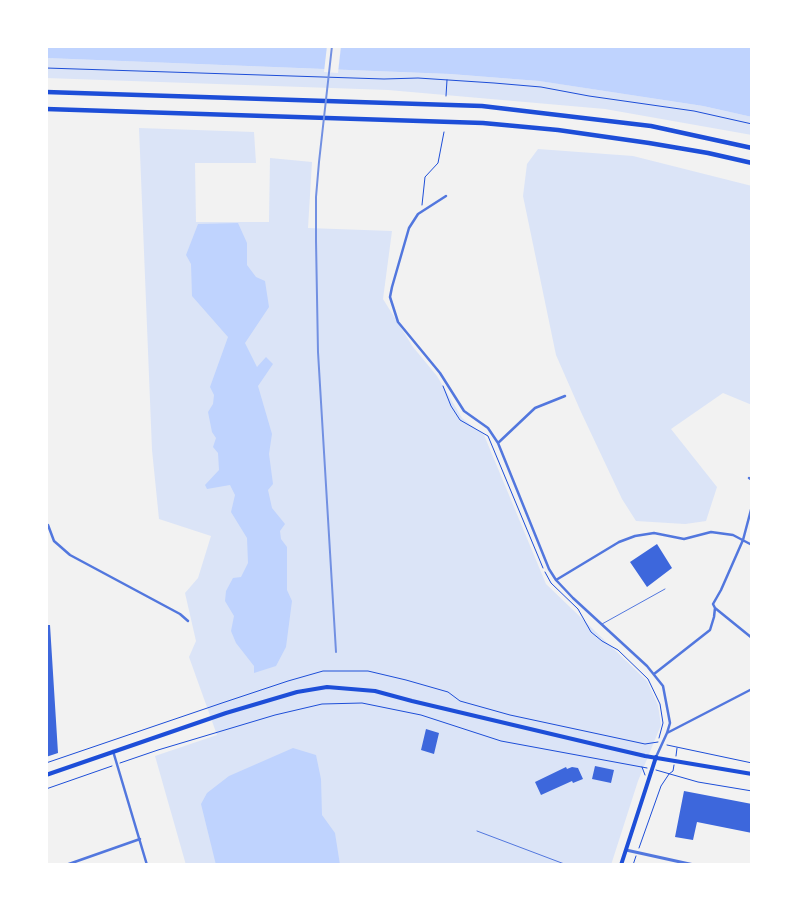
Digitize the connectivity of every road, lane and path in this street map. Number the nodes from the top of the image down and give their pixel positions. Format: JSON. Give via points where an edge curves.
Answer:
{"nodes":[{"id":1,"x":46,"y":68,"type":"edge"},
{"id":2,"x":447,"y":80,"type":"junction"},
{"id":3,"x":46,"y":92,"type":"edge"},
{"id":4,"x":446,"y":96,"type":"dead end"},
{"id":5,"x":46,"y":110,"type":"edge"},
{"id":6,"x":752,"y":124,"type":"edge"},
{"id":7,"x":752,"y":148,"type":"edge"},
{"id":8,"x":752,"y":163,"type":"edge"},
{"id":9,"x":446,"y":196,"type":"dead end"},
{"id":10,"x":565,"y":396,"type":"dead end"},
{"id":11,"x":498,"y":443,"type":"junction"},
{"id":12,"x":752,"y":506,"type":"edge"},
{"id":13,"x":48,"y":525,"type":"dead end"},
{"id":14,"x":743,"y":540,"type":"junction"},
{"id":15,"x":752,"y":545,"type":"edge"},
{"id":16,"x":556,"y":580,"type":"junction"},
{"id":17,"x":665,"y":589,"type":"dead end"},
{"id":18,"x":715,"y":608,"type":"junction"},
{"id":19,"x":188,"y":622,"type":"dead end"},
{"id":20,"x":602,"y":624,"type":"junction"},
{"id":21,"x":752,"y":638,"type":"edge"},
{"id":22,"x":654,"y":674,"type":"junction"},
{"id":23,"x":752,"y":689,"type":"edge"},
{"id":24,"x":667,"y":732,"type":"junction"},
{"id":25,"x":662,"y":743,"type":"junction"},
{"id":26,"x":677,"y":748,"type":"junction"},
{"id":27,"x":114,"y":752,"type":"junction"},
{"id":28,"x":656,"y":757,"type":"junction"},
{"id":29,"x":675,"y":761,"type":"junction"},
{"id":30,"x":46,"y":763,"type":"edge"},
{"id":31,"x":117,"y":764,"type":"junction"},
{"id":32,"x":752,"y":764,"type":"edge"},
{"id":33,"x":652,"y":769,"type":"junction"},
{"id":34,"x":46,"y":774,"type":"edge"},
{"id":35,"x":669,"y":774,"type":"junction"},
{"id":36,"x":752,"y":774,"type":"edge"},
{"id":37,"x":46,"y":789,"type":"edge"},
{"id":38,"x":752,"y":791,"type":"edge"},
{"id":39,"x":477,"y":831,"type":"dead end"},
{"id":40,"x":140,"y":839,"type":"junction"},
{"id":41,"x":626,"y":850,"type":"junction"},
{"id":42,"x":637,"y":853,"type":"junction"},
{"id":43,"x":72,"y":864,"type":"edge"},
{"id":44,"x":66,"y":865,"type":"edge"},
{"id":45,"x":147,"y":865,"type":"edge"},
{"id":46,"x":567,"y":865,"type":"edge"},
{"id":47,"x":621,"y":865,"type":"edge"},
{"id":48,"x":633,"y":865,"type":"edge"},
{"id":49,"x":694,"y":865,"type":"edge"}],
"edges":[{"from":1,"to":2,"type":"path"},
{"from":2,"to":4,"type":"path"},
{"from":2,"to":6,"type":"path","via":[[541,87],[694,111]]},
{"from":3,"to":7,"type":"highway","via":[[482,106],[651,126]]},
{"from":5,"to":8,"type":"highway","via":[[483,123],[640,142]]},
{"from":9,"to":11,"type":"street","via":[[418,214],[409,228],[390,297],[398,322],[440,372],[464,411],[488,428]]},
{"from":10,"to":11,"type":"street","via":[[535,408]]},
{"from":11,"to":16,"type":"street"},
{"from":12,"to":14,"type":"street"},
{"from":13,"to":19,"type":"street","via":[[54,542],[70,554],[180,614]]},
{"from":14,"to":15,"type":"street"},
{"from":14,"to":16,"type":"street","via":[[733,535],[710,532],[684,539],[654,533],[635,536],[619,542]]},
{"from":14,"to":18,"type":"street","via":[[713,604]]},
{"from":16,"to":20,"type":"street"},
{"from":17,"to":20,"type":"lane"},
{"from":18,"to":21,"type":"street"},
{"from":18,"to":22,"type":"street","via":[[710,630]]},
{"from":20,"to":22,"type":"street"},
{"from":22,"to":24,"type":"street","via":[[663,686],[670,723]]},
{"from":23,"to":24,"type":"street"},
{"from":24,"to":25,"type":"street"},
{"from":25,"to":26,"type":"path"},
{"from":25,"to":28,"type":"street"},
{"from":25,"to":30,"type":"path","via":[[645,744],[510,715],[460,701],[448,692],[368,672],[323,672],[250,693]]},
{"from":26,"to":29,"type":"path"},
{"from":26,"to":32,"type":"path"},
{"from":27,"to":28,"type":"main road","via":[[226,712],[327,687],[375,691]]},
{"from":27,"to":31,"type":"street"},
{"from":27,"to":34,"type":"main road"},
{"from":28,"to":29,"type":"main road"},
{"from":28,"to":33,"type":"main road"},
{"from":29,"to":35,"type":"path","via":[[673,772]]},
{"from":29,"to":36,"type":"main road"},
{"from":31,"to":33,"type":"path","via":[[275,715],[322,704],[362,703],[421,716],[501,741]]},
{"from":31,"to":37,"type":"path"},
{"from":31,"to":40,"type":"street"},
{"from":33,"to":35,"type":"path"},
{"from":33,"to":41,"type":"main road"},
{"from":35,"to":38,"type":"path"},
{"from":35,"to":42,"type":"path","via":[[661,786]]},
{"from":39,"to":46,"type":"lane"},
{"from":40,"to":43,"type":"street"},
{"from":40,"to":45,"type":"street"},
{"from":41,"to":42,"type":"street"},
{"from":41,"to":47,"type":"main road"},
{"from":42,"to":48,"type":"path"},
{"from":42,"to":49,"type":"street"},
{"from":43,"to":44,"type":"street"}]}
